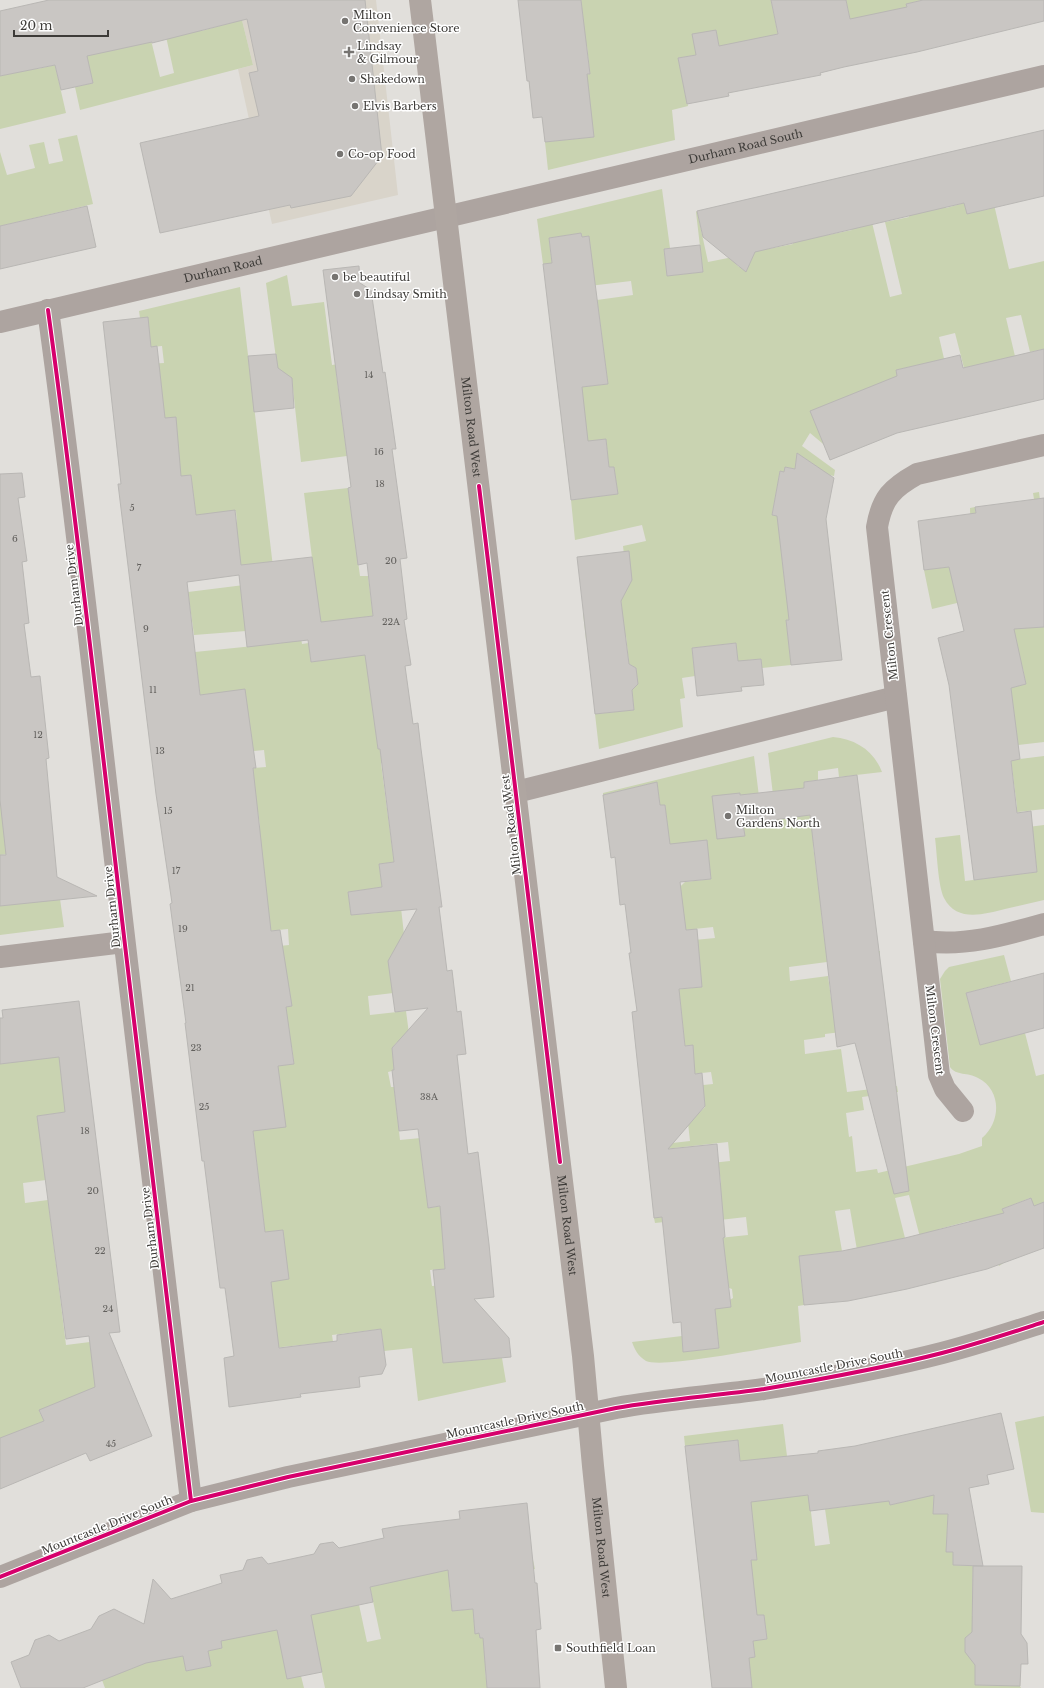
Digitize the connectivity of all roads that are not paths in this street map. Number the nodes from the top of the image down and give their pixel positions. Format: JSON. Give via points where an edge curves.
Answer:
{"nodes":[{"id":1,"x":420,"y":0,"type":"edge"},
{"id":2,"x":1044,"y":76,"type":"edge"},
{"id":3,"x":446,"y":217,"type":"junction"},
{"id":4,"x":48,"y":310,"type":"junction"},
{"id":5,"x":0,"y":322,"type":"edge"},
{"id":6,"x":1044,"y":445,"type":"edge"},
{"id":7,"x":896,"y":697,"type":"junction"},
{"id":8,"x":516,"y":792,"type":"junction"},
{"id":9,"x":1044,"y":924,"type":"edge"},
{"id":10,"x":924,"y":941,"type":"junction"},
{"id":11,"x":124,"y":942,"type":"junction"},
{"id":12,"x":0,"y":957,"type":"edge"},
{"id":13,"x":963,"y":1111,"type":"dead end"},
{"id":14,"x":1044,"y":1322,"type":"edge"},
{"id":15,"x":589,"y":1413,"type":"junction"},
{"id":16,"x":191,"y":1501,"type":"junction"},
{"id":17,"x":0,"y":1578,"type":"edge"},
{"id":18,"x":616,"y":1688,"type":"edge"}],
"edges":[{"from":1,"to":3,"type":"main road","name":"Milton Road West"},
{"from":2,"to":3,"type":"street","name":"Durham Road South"},
{"from":3,"to":4,"type":"street","name":"Durham Road"},
{"from":3,"to":8,"type":"main road","name":"Milton Road West"},
{"from":4,"to":5,"type":"street","name":"Durham Road"},
{"from":4,"to":11,"type":"street","name":"Durham Drive","via":[[109,797]]},
{"from":6,"to":7,"type":"street","name":"Milton Crescent","via":[[917,474],[899,484],[884,502],[877,527]]},
{"from":7,"to":8,"type":"street"},
{"from":7,"to":10,"type":"street","name":"Milton Crescent"},
{"from":8,"to":15,"type":"main road","name":"Milton Road West"},
{"from":9,"to":10,"type":"street","via":[[965,942]]},
{"from":10,"to":13,"type":"street","name":"Milton Crescent","via":[[939,1075],[945,1089]]},
{"from":11,"to":12,"type":"street"},
{"from":11,"to":16,"type":"street","name":"Durham Drive"},
{"from":14,"to":15,"type":"street","name":"Mountcastle Drive South","via":[[941,1354],[870,1369],[763,1389],[644,1403]]},
{"from":15,"to":16,"type":"street","name":"Mountcastle Drive South"},
{"from":15,"to":18,"type":"main road","name":"Milton Road West"},
{"from":16,"to":17,"type":"street","name":"Mountcastle Drive South"}]}
